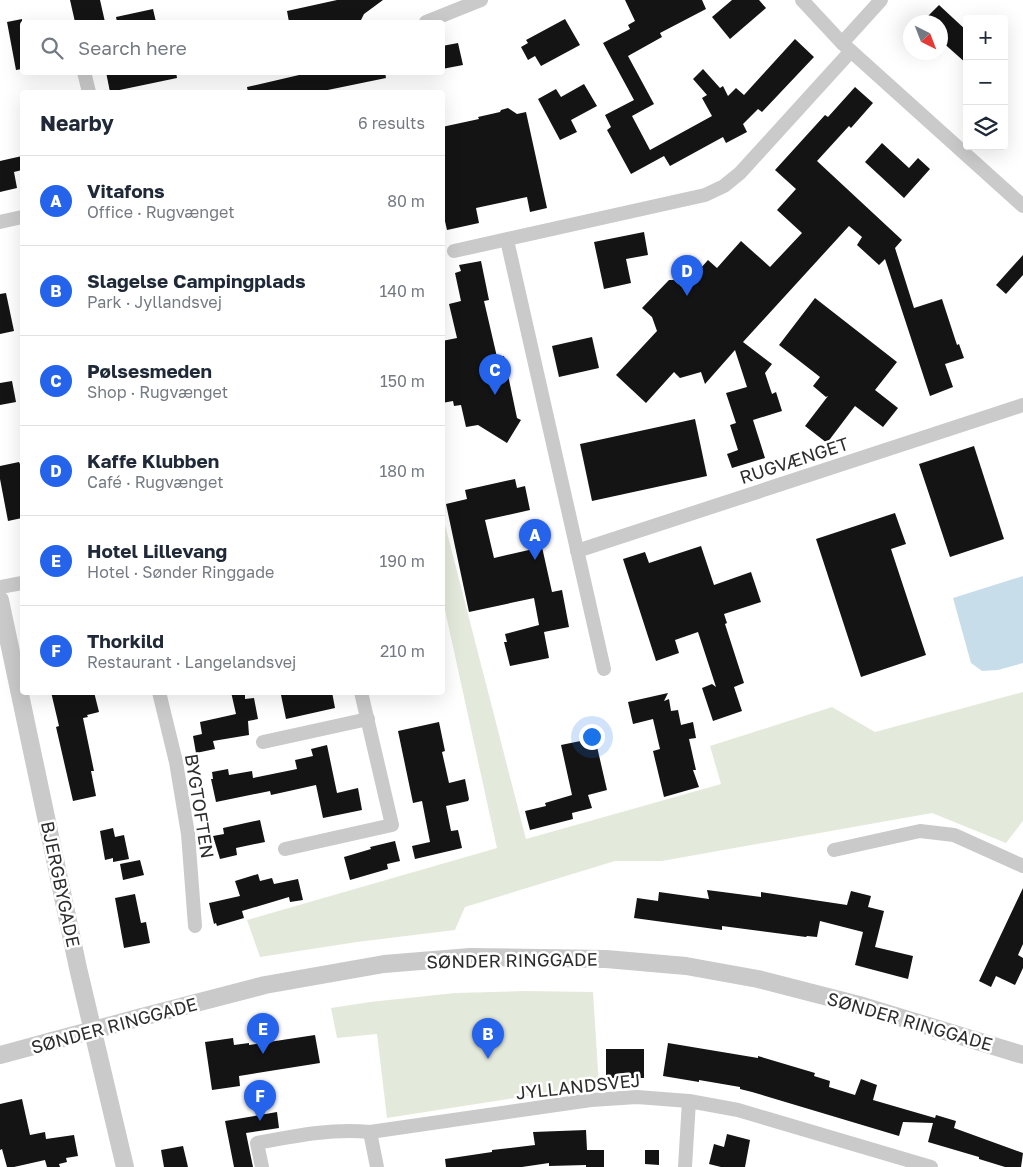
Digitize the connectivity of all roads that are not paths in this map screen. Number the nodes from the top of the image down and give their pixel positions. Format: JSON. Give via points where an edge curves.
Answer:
{"nodes":[{"id":1,"x":481,"y":0,"type":"edge"},
{"id":2,"x":802,"y":0,"type":"edge"},
{"id":3,"x":881,"y":0,"type":"edge"},
{"id":4,"x":431,"y":20,"type":"edge"},
{"id":5,"x":846,"y":47,"type":"junction"},
{"id":6,"x":85,"y":75,"type":"edge"},
{"id":7,"x":88,"y":90,"type":"edge"},
{"id":8,"x":1023,"y":206,"type":"edge"},
{"id":9,"x":20,"y":217,"type":"edge"},
{"id":10,"x":0,"y":222,"type":"edge"},
{"id":11,"x":507,"y":240,"type":"junction"},
{"id":12,"x":454,"y":251,"type":"dead end"},
{"id":13,"x":1023,"y":405,"type":"edge"},
{"id":14,"x":577,"y":551,"type":"junction"},
{"id":15,"x":20,"y":583,"type":"edge"},
{"id":16,"x":0,"y":587,"type":"edge"},
{"id":17,"x":0,"y":600,"type":"edge"},
{"id":18,"x":604,"y":669,"type":"dead end"},
{"id":19,"x":20,"y":694,"type":"edge"},
{"id":20,"x":20,"y":695,"type":"edge"},
{"id":21,"x":160,"y":695,"type":"edge"},
{"id":22,"x":362,"y":695,"type":"edge"},
{"id":23,"x":368,"y":719,"type":"junction"},
{"id":24,"x":263,"y":742,"type":"dead end"},
{"id":25,"x":285,"y":849,"type":"dead end"},
{"id":26,"x":834,"y":850,"type":"dead end"},
{"id":27,"x":1023,"y":866,"type":"edge"},
{"id":28,"x":195,"y":926,"type":"dead end"},
{"id":29,"x":0,"y":1055,"type":"edge"},
{"id":30,"x":1023,"y":1055,"type":"edge"},
{"id":31,"x":689,"y":1100,"type":"junction"},
{"id":32,"x":370,"y":1132,"type":"junction"},
{"id":33,"x":905,"y":1163,"type":"edge"},
{"id":34,"x":125,"y":1167,"type":"edge"},
{"id":35,"x":262,"y":1167,"type":"edge"},
{"id":36,"x":377,"y":1167,"type":"edge"},
{"id":37,"x":685,"y":1167,"type":"edge"},
{"id":38,"x":931,"y":1167,"type":"edge"}],
"edges":[{"from":1,"to":4,"type":"street"},
{"from":2,"to":5,"type":"street"},
{"from":3,"to":5,"type":"street"},
{"from":5,"to":8,"type":"street"},
{"from":5,"to":11,"type":"street","via":[[740,173],[724,186],[705,195]]},
{"from":6,"to":7,"type":"street"},
{"from":9,"to":10,"type":"street"},
{"from":11,"to":12,"type":"street"},
{"from":11,"to":14,"type":"street"},
{"from":13,"to":14,"type":"street","name":"RUGVÆNGET"},
{"from":14,"to":18,"type":"street"},
{"from":15,"to":16,"type":"street"},
{"from":17,"to":19,"type":"street","name":"BJERGBYGADE"},
{"from":20,"to":34,"type":"street","name":"BJERGBYGADE","via":[[78,968]]},
{"from":21,"to":28,"type":"street","name":"BYGTOFTEN","via":[[176,762],[188,834]]},
{"from":22,"to":23,"type":"street"},
{"from":23,"to":24,"type":"street"},
{"from":23,"to":25,"type":"street","via":[[392,825]]},
{"from":26,"to":27,"type":"street","via":[[920,831],[954,835]]},
{"from":29,"to":30,"type":"street","name":"SØNDER RINGGADE","bridge":true,"via":[[265,985],[384,964],[470,957],[606,959],[686,966],[758,979],[862,1006]]},
{"from":31,"to":32,"type":"street","name":"JYLLANDSVEJ","via":[[637,1097],[591,1100]]},
{"from":31,"to":33,"type":"street","name":"JYLLANDSVEJ","via":[[738,1110]]},
{"from":31,"to":37,"type":"street"},
{"from":32,"to":35,"type":"street","name":"JYLLANDSVEJ","via":[[314,1133],[257,1143]]},
{"from":32,"to":36,"type":"street"},
{"from":33,"to":38,"type":"street","name":"JYLLANDSVEJ"}]}
